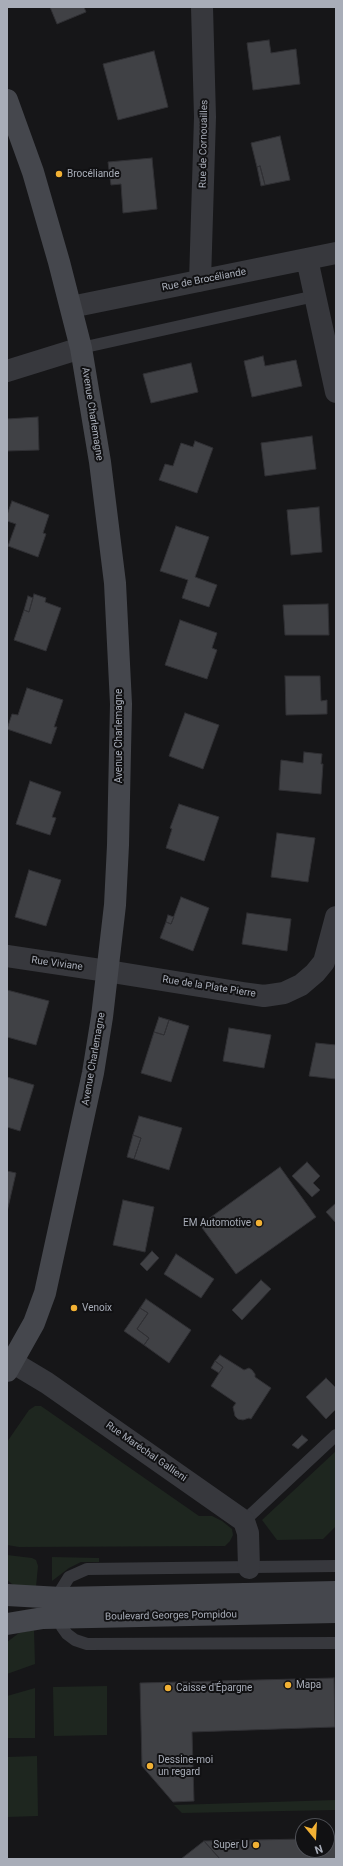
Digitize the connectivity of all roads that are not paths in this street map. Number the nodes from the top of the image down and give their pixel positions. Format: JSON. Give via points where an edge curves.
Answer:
{"nodes":[{"id":1,"x":202,"y":7,"type":"edge"},
{"id":2,"x":7,"y":100,"type":"edge"},
{"id":3,"x":336,"y":253,"type":"edge"},
{"id":4,"x":307,"y":259,"type":"junction"},
{"id":5,"x":200,"y":281,"type":"junction"},
{"id":6,"x":315,"y":296,"type":"junction"},
{"id":7,"x":71,"y":307,"type":"junction"},
{"id":8,"x":81,"y":348,"type":"junction"},
{"id":9,"x":7,"y":371,"type":"edge"},
{"id":10,"x":336,"y":392,"type":"edge"},
{"id":11,"x":336,"y":917,"type":"edge"},
{"id":12,"x":7,"y":956,"type":"edge"},
{"id":13,"x":107,"y":971,"type":"junction"},
{"id":14,"x":9,"y":1364,"type":"edge"},
{"id":15,"x":336,"y":1435,"type":"edge"},
{"id":16,"x":244,"y":1521,"type":"junction"},
{"id":17,"x":336,"y":1566,"type":"edge"},
{"id":18,"x":249,"y":1568,"type":"junction"},
{"id":19,"x":336,"y":1592,"type":"edge"},
{"id":20,"x":7,"y":1595,"type":"edge"},
{"id":21,"x":62,"y":1608,"type":"junction"},
{"id":22,"x":336,"y":1612,"type":"edge"},
{"id":23,"x":7,"y":1624,"type":"edge"},
{"id":24,"x":336,"y":1643,"type":"edge"}],
"edges":[{"from":1,"to":5,"type":"street","name":"Rue de Cornouailles","via":[[205,117]]},
{"from":2,"to":7,"type":"street","name":"Avenue Charlemagne","via":[[33,172]]},
{"from":3,"to":4,"type":"street","name":"Rue de Brocéliande"},
{"from":4,"to":5,"type":"street","name":"Rue de Brocéliande"},
{"from":4,"to":6,"type":"street"},
{"from":5,"to":7,"type":"street","name":"Rue de Brocéliande"},
{"from":6,"to":8,"type":"lane"},
{"from":6,"to":10,"type":"street"},
{"from":7,"to":8,"type":"street","name":"Avenue Charlemagne"},
{"from":8,"to":9,"type":"street"},
{"from":8,"to":13,"type":"street","name":"Avenue Charlemagne","via":[[100,462],[115,583],[120,704],[118,846],[115,905]]},
{"from":11,"to":13,"type":"street","name":"Rue de la Plate Pierre","via":[[324,962],[315,974],[301,985],[284,993],[264,996]]},
{"from":12,"to":13,"type":"street","name":"Rue Viviane"},
{"from":13,"to":14,"type":"street","name":"Avenue Charlemagne","via":[[93,1073],[52,1265],[34,1323]]},
{"from":14,"to":16,"type":"street","name":"Rue Maréchal Gallieni","via":[[47,1383]]},
{"from":15,"to":16,"type":"lane"},
{"from":16,"to":18,"type":"street","via":[[248,1533]]},
{"from":17,"to":18,"type":"lane"},
{"from":18,"to":21,"type":"lane","via":[[87,1569],[69,1577],[61,1590]]},
{"from":19,"to":21,"type":"street","name":"Boulevard Georges Pompidou"},
{"from":20,"to":21,"type":"street","name":"Boulevard Georges Pompidou"},
{"from":21,"to":22,"type":"street","name":"Boulevard Georges Pompidou"},
{"from":21,"to":23,"type":"street","name":"Boulevard Georges Pompidou","via":[[43,1618]]},
{"from":21,"to":24,"type":"lane","via":[[62,1627],[75,1640],[87,1644]]}]}
